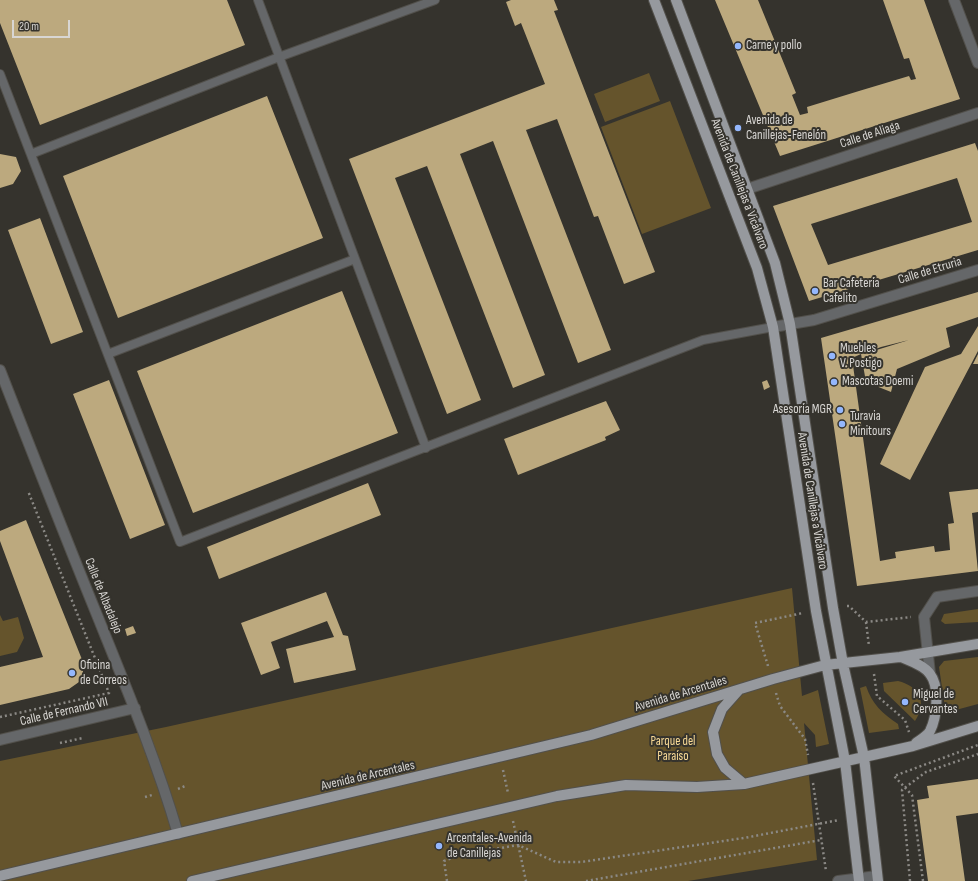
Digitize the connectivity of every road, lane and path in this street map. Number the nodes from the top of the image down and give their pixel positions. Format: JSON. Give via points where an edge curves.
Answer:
{"nodes":[{"id":1,"x":258,"y":0,"type":"edge"},
{"id":2,"x":434,"y":0,"type":"edge"},
{"id":3,"x":654,"y":0,"type":"edge"},
{"id":4,"x":676,"y":0,"type":"edge"},
{"id":5,"x":954,"y":0,"type":"edge"},
{"id":6,"x":279,"y":57,"type":"junction"},
{"id":7,"x":978,"y":63,"type":"edge"},
{"id":8,"x":0,"y":74,"type":"edge"},
{"id":9,"x":978,"y":113,"type":"edge"},
{"id":10,"x":31,"y":154,"type":"junction"},
{"id":11,"x":747,"y":189,"type":"junction"},
{"id":12,"x":355,"y":260,"type":"junction"},
{"id":13,"x":978,"y":270,"type":"edge"},
{"id":14,"x":790,"y":324,"type":"junction"},
{"id":15,"x":773,"y":327,"type":"junction"},
{"id":16,"x":108,"y":354,"type":"junction"},
{"id":17,"x":0,"y":370,"type":"edge"},
{"id":18,"x":426,"y":448,"type":"junction"},
{"id":19,"x":28,"y":491,"type":"dead end"},
{"id":20,"x":978,"y":591,"type":"edge"},
{"id":21,"x":866,"y":622,"type":"dead end"},
{"id":22,"x":978,"y":644,"type":"edge"},
{"id":23,"x":928,"y":651,"type":"junction"},
{"id":24,"x":900,"y":657,"type":"junction"},
{"id":25,"x":871,"y":660,"type":"junction"},
{"id":26,"x":843,"y":664,"type":"junction"},
{"id":27,"x":825,"y":665,"type":"junction"},
{"id":28,"x":930,"y":674,"type":"junction"},
{"id":29,"x":740,"y":690,"type":"junction"},
{"id":30,"x":135,"y":708,"type":"junction"},
{"id":31,"x":0,"y":717,"type":"edge"},
{"id":32,"x":978,"y":726,"type":"edge"},
{"id":33,"x":0,"y":740,"type":"edge"},
{"id":34,"x":978,"y":745,"type":"edge"},
{"id":35,"x":913,"y":746,"type":"junction"},
{"id":36,"x":978,"y":754,"type":"edge"},
{"id":37,"x":864,"y":757,"type":"junction"},
{"id":38,"x":845,"y":761,"type":"junction"},
{"id":39,"x":744,"y":784,"type":"junction"},
{"id":40,"x":905,"y":788,"type":"junction"},
{"id":41,"x":852,"y":818,"type":"junction"},
{"id":42,"x":819,"y":823,"type":"junction"},
{"id":43,"x":178,"y":834,"type":"junction"},
{"id":44,"x":821,"y":840,"type":"junction"},
{"id":45,"x":518,"y":845,"type":"junction"},
{"id":46,"x":827,"y":874,"type":"dead end"},
{"id":47,"x":0,"y":876,"type":"edge"},
{"id":48,"x":878,"y":879,"type":"edge"},
{"id":49,"x":859,"y":880,"type":"edge"},
{"id":50,"x":192,"y":881,"type":"edge"},
{"id":51,"x":447,"y":881,"type":"edge"},
{"id":52,"x":526,"y":881,"type":"edge"},
{"id":53,"x":586,"y":881,"type":"edge"},
{"id":54,"x":838,"y":881,"type":"edge"},
{"id":55,"x":910,"y":881,"type":"edge"},
{"id":56,"x":923,"y":881,"type":"edge"}],
"edges":[{"from":1,"to":6,"type":"lane"},
{"from":2,"to":6,"type":"lane"},
{"from":3,"to":15,"type":"main road","name":"Avenida de Canillejas a Vicálvaro","via":[[757,268]]},
{"from":4,"to":11,"type":"main road","name":"Avenida de Canillejas a Vicálvaro"},
{"from":5,"to":7,"type":"street"},
{"from":6,"to":10,"type":"lane"},
{"from":6,"to":12,"type":"lane"},
{"from":8,"to":10,"type":"lane"},
{"from":9,"to":11,"type":"street","name":"Calle de Aliaga"},
{"from":10,"to":16,"type":"lane"},
{"from":11,"to":14,"type":"main road","name":"Avenida de Canillejas a Vicálvaro","via":[[775,263]]},
{"from":12,"to":16,"type":"lane"},
{"from":12,"to":18,"type":"lane"},
{"from":13,"to":14,"type":"street","name":"Calle de Etruria","via":[[814,320]]},
{"from":14,"to":15,"type":"street","name":"Calle de Etruria"},
{"from":14,"to":26,"type":"main road","name":"Avenida de Canillejas a Vicálvaro"},
{"from":15,"to":18,"type":"lane","via":[[703,340]]},
{"from":15,"to":27,"type":"main road","name":"Avenida de Canillejas a Vicálvaro"},
{"from":16,"to":18,"type":"lane","via":[[180,542]]},
{"from":17,"to":30,"type":"street","name":"Calle de Albadalejo"},
{"from":19,"to":31,"type":"path","via":[[109,693]]},
{"from":20,"to":23,"type":"street","via":[[937,597],[924,617]]},
{"from":21,"to":25,"type":"path"},
{"from":22,"to":23,"type":"main road","name":"Avenida de Arcentales"},
{"from":23,"to":24,"type":"main road","name":"Avenida de Arcentales"},
{"from":23,"to":28,"type":"street"},
{"from":24,"to":25,"type":"main road","name":"Avenida de Arcentales"},
{"from":24,"to":28,"type":"main road","via":[[917,663]]},
{"from":25,"to":26,"type":"main road","name":"Avenida de Arcentales"},
{"from":25,"to":35,"type":"path","via":[[878,696],[905,720]]},
{"from":26,"to":27,"type":"main road","name":"Avenida de Arcentales"},
{"from":26,"to":37,"type":"main road","name":"Avenida de Canillejas a Vicálvaro"},
{"from":27,"to":29,"type":"main road","name":"Avenida de Arcentales"},
{"from":27,"to":38,"type":"main road","name":"Avenida de Canillejas a Vicálvaro"},
{"from":28,"to":35,"type":"main road","via":[[936,690],[936,711],[929,732]]},
{"from":29,"to":39,"type":"main road","name":"Avenida de Arcentales","via":[[722,709],[713,732],[717,754],[724,768]]},
{"from":29,"to":43,"type":"main road","name":"Avenida de Arcentales","via":[[591,735]]},
{"from":30,"to":33,"type":"street","name":"Calle de Fernando VII"},
{"from":30,"to":43,"type":"street","name":"Calle de Albadalejo","via":[[166,792]]},
{"from":32,"to":35,"type":"main road"},
{"from":34,"to":40,"type":"path","via":[[894,776]]},
{"from":35,"to":37,"type":"main road"},
{"from":36,"to":40,"type":"path","via":[[926,772]]},
{"from":37,"to":38,"type":"main road"},
{"from":37,"to":48,"type":"main road","name":"Avenida de Canillejas a Vicálvaro"},
{"from":38,"to":39,"type":"main road"},
{"from":38,"to":41,"type":"main road","name":"Avenida de Canillejas a Vicálvaro"},
{"from":39,"to":50,"type":"main road","via":[[697,787],[626,785],[557,796]]},
{"from":40,"to":55,"type":"path","via":[[902,790]]},
{"from":40,"to":56,"type":"path","via":[[912,795]]},
{"from":41,"to":42,"type":"path"},
{"from":41,"to":49,"type":"main road","name":"Avenida de Canillejas a Vicálvaro"},
{"from":42,"to":44,"type":"path"},
{"from":42,"to":45,"type":"path","via":[[744,838],[581,862],[556,862]]},
{"from":43,"to":47,"type":"main road","name":"Avenida de Arcentales"},
{"from":44,"to":46,"type":"path"},
{"from":44,"to":53,"type":"path"},
{"from":45,"to":51,"type":"path","via":[[460,855],[444,861]]},
{"from":45,"to":52,"type":"path"},
{"from":48,"to":49,"type":"street"},
{"from":49,"to":54,"type":"street"}]}
